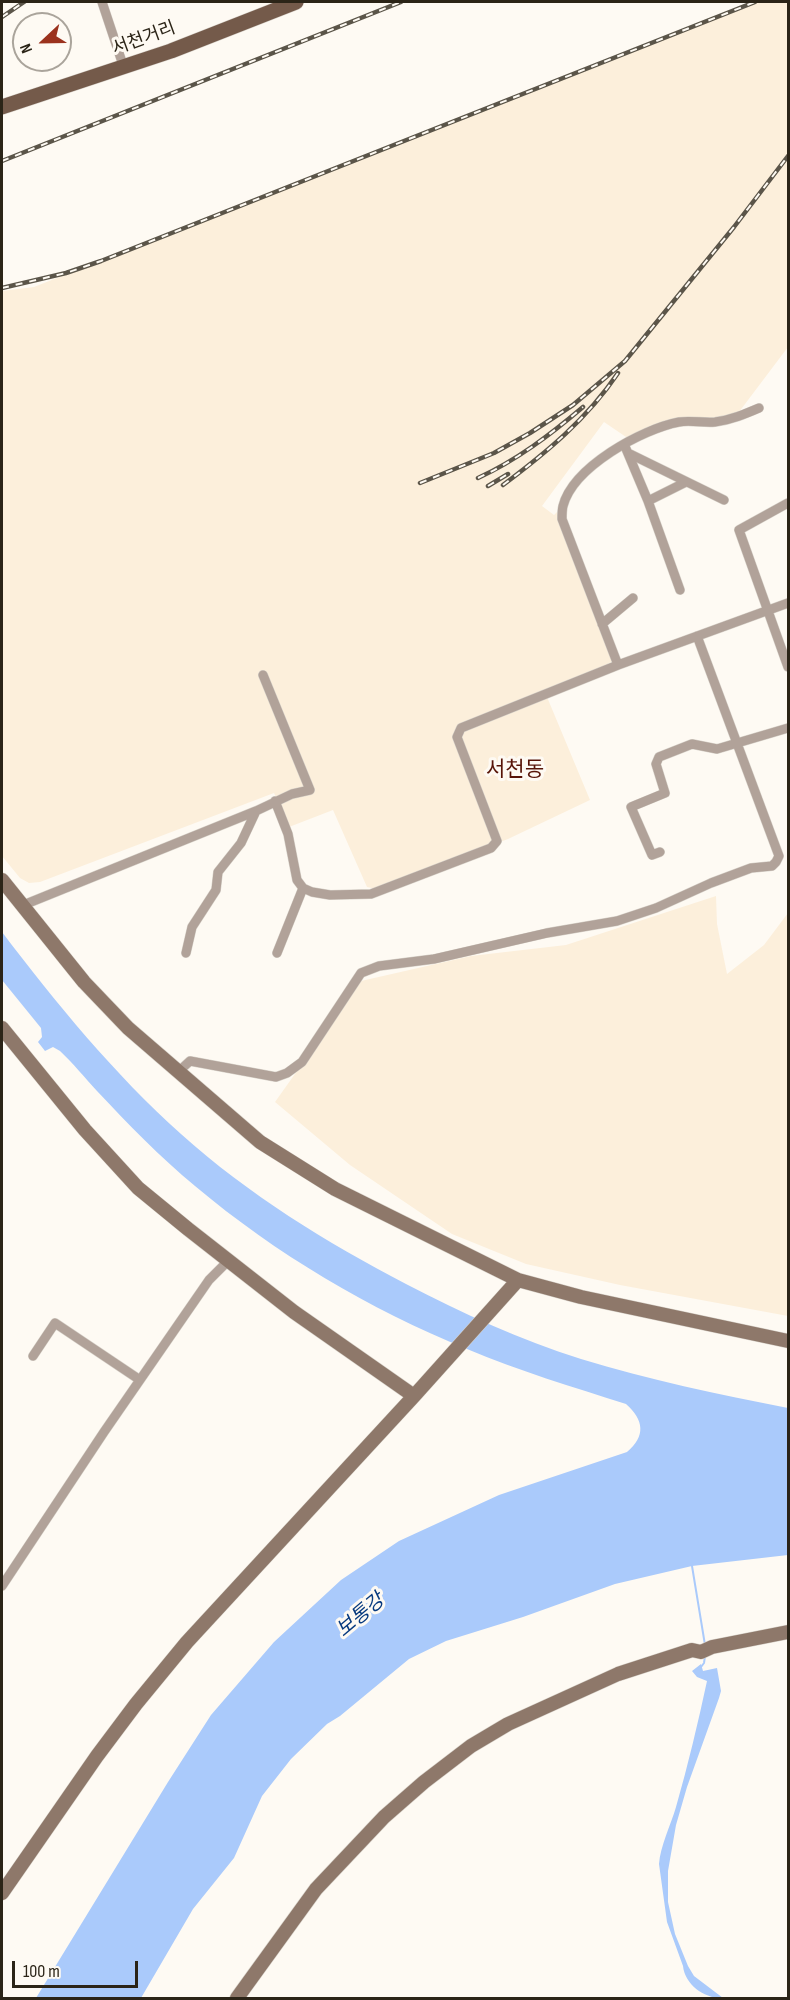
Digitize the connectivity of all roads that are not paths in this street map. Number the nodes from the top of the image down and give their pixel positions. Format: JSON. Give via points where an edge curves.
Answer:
{"nodes":[{"id":1,"x":102,"y":2,"type":"edge"},
{"id":2,"x":296,"y":2,"type":"edge"},
{"id":3,"x":124,"y":68,"type":"junction"},
{"id":4,"x":2,"y":106,"type":"edge"},
{"id":5,"x":759,"y":408,"type":"dead end"},
{"id":6,"x":626,"y":449,"type":"junction"},
{"id":7,"x":686,"y":482,"type":"junction"},
{"id":8,"x":724,"y":500,"type":"dead end"},
{"id":9,"x":648,"y":501,"type":"junction"},
{"id":10,"x":789,"y":502,"type":"edge"},
{"id":11,"x":680,"y":590,"type":"dead end"},
{"id":12,"x":633,"y":598,"type":"dead end"},
{"id":13,"x":789,"y":603,"type":"edge"},
{"id":14,"x":768,"y":610,"type":"junction"},
{"id":15,"x":602,"y":624,"type":"junction"},
{"id":16,"x":698,"y":636,"type":"junction"},
{"id":17,"x":618,"y":665,"type":"junction"},
{"id":18,"x":789,"y":667,"type":"edge"},
{"id":19,"x":263,"y":675,"type":"dead end"},
{"id":20,"x":789,"y":728,"type":"edge"},
{"id":21,"x":737,"y":744,"type":"junction"},
{"id":22,"x":275,"y":801,"type":"junction"},
{"id":23,"x":256,"y":812,"type":"junction"},
{"id":24,"x":660,"y":852,"type":"dead end"},
{"id":25,"x":784,"y":857,"type":"edge"},
{"id":26,"x":2,"y":880,"type":"edge"},
{"id":27,"x":303,"y":888,"type":"junction"},
{"id":28,"x":21,"y":906,"type":"junction"},
{"id":29,"x":186,"y":953,"type":"dead end"},
{"id":30,"x":277,"y":953,"type":"dead end"},
{"id":31,"x":2,"y":1028,"type":"edge"},
{"id":32,"x":178,"y":1072,"type":"junction"},
{"id":33,"x":228,"y":1261,"type":"junction"},
{"id":34,"x":518,"y":1280,"type":"junction"},
{"id":35,"x":789,"y":1341,"type":"edge"},
{"id":36,"x":33,"y":1356,"type":"dead end"},
{"id":37,"x":140,"y":1380,"type":"junction"},
{"id":38,"x":418,"y":1392,"type":"junction"},
{"id":39,"x":2,"y":1586,"type":"edge"},
{"id":40,"x":789,"y":1632,"type":"edge"},
{"id":41,"x":2,"y":1893,"type":"edge"},
{"id":42,"x":237,"y":1998,"type":"edge"}],
"edges":[{"from":1,"to":3,"type":"street"},
{"from":2,"to":3,"type":"main road","name":"서천거리"},
{"from":3,"to":4,"type":"main road","name":"서천거리"},
{"from":5,"to":6,"type":"street","via":[[730,420],[680,422],[658,428]]},
{"from":6,"to":7,"type":"street"},
{"from":6,"to":9,"type":"street"},
{"from":6,"to":15,"type":"street","via":[[600,457],[563,504],[562,519]]},
{"from":7,"to":8,"type":"street"},
{"from":7,"to":9,"type":"street"},
{"from":9,"to":11,"type":"street"},
{"from":10,"to":14,"type":"street","via":[[739,530]]},
{"from":12,"to":15,"type":"street"},
{"from":13,"to":14,"type":"street"},
{"from":14,"to":16,"type":"street"},
{"from":14,"to":18,"type":"street"},
{"from":15,"to":17,"type":"street"},
{"from":16,"to":17,"type":"street"},
{"from":16,"to":21,"type":"street"},
{"from":17,"to":27,"type":"street","via":[[461,728],[457,737],[460,748],[497,841],[491,848],[372,894],[330,895]]},
{"from":19,"to":22,"type":"street","via":[[310,790]]},
{"from":20,"to":21,"type":"street"},
{"from":21,"to":24,"type":"street","via":[[717,749],[692,744],[659,757],[656,764],[665,793],[631,807],[652,855]]},
{"from":21,"to":25,"type":"street"},
{"from":22,"to":23,"type":"street"},
{"from":22,"to":27,"type":"street","via":[[288,834],[297,880]]},
{"from":23,"to":28,"type":"street"},
{"from":23,"to":29,"type":"street","via":[[241,843],[218,872],[216,890],[192,927]]},
{"from":25,"to":32,"type":"street","via":[[772,866],[751,868],[617,921],[434,960],[379,966],[361,973],[302,1062],[276,1077],[190,1061]]},
{"from":26,"to":28,"type":"main road"},
{"from":27,"to":30,"type":"street"},
{"from":28,"to":32,"type":"main road","via":[[84,982]]},
{"from":31,"to":33,"type":"main road","via":[[44,1083],[138,1188]]},
{"from":32,"to":34,"type":"main road","via":[[260,1142],[335,1190]]},
{"from":33,"to":37,"type":"street","via":[[210,1280]]},
{"from":33,"to":38,"type":"main road","via":[[294,1312]]},
{"from":34,"to":35,"type":"main road"},
{"from":34,"to":38,"type":"main road"},
{"from":36,"to":37,"type":"street","via":[[54,1323]]},
{"from":37,"to":39,"type":"street"},
{"from":38,"to":41,"type":"main road","via":[[157,1678],[97,1756]]},
{"from":40,"to":42,"type":"main road","via":[[692,1650],[618,1674],[508,1724],[471,1746],[384,1817],[316,1889]]}]}
